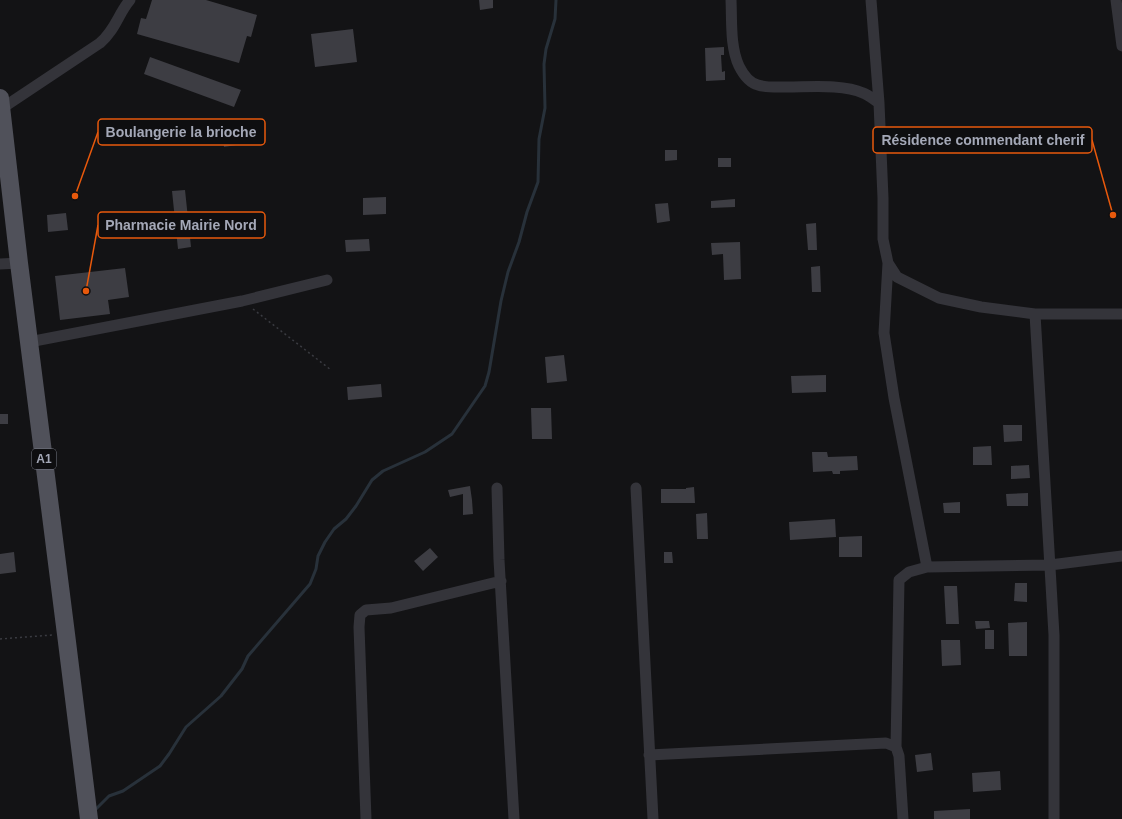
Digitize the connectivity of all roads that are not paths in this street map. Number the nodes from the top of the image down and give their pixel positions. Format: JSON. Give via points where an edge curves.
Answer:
{"nodes":[{"id":1,"x":130,"y":0,"type":"edge"},
{"id":2,"x":731,"y":0,"type":"edge"},
{"id":3,"x":871,"y":0,"type":"edge"},
{"id":4,"x":1116,"y":0,"type":"edge"},
{"id":5,"x":1122,"y":46,"type":"edge"},
{"id":6,"x":879,"y":103,"type":"junction"},
{"id":7,"x":1,"y":104,"type":"edge"},
{"id":8,"x":19,"y":262,"type":"junction"},
{"id":9,"x":0,"y":264,"type":"edge"},
{"id":10,"x":888,"y":264,"type":"junction"},
{"id":11,"x":327,"y":280,"type":"dead end"},
{"id":12,"x":1035,"y":314,"type":"junction"},
{"id":13,"x":1122,"y":314,"type":"edge"},
{"id":14,"x":30,"y":342,"type":"junction"},
{"id":15,"x":496,"y":488,"type":"dead end"},
{"id":16,"x":636,"y":488,"type":"dead end"},
{"id":17,"x":1122,"y":556,"type":"edge"},
{"id":18,"x":1050,"y":565,"type":"junction"},
{"id":19,"x":927,"y":567,"type":"junction"},
{"id":20,"x":501,"y":581,"type":"junction"},
{"id":21,"x":896,"y":747,"type":"junction"},
{"id":22,"x":649,"y":755,"type":"junction"},
{"id":23,"x":89,"y":819,"type":"edge"},
{"id":24,"x":366,"y":819,"type":"edge"},
{"id":25,"x":514,"y":819,"type":"edge"},
{"id":26,"x":652,"y":819,"type":"edge"},
{"id":27,"x":903,"y":819,"type":"edge"},
{"id":28,"x":1054,"y":819,"type":"edge"}],
"edges":[{"from":1,"to":7,"type":"street","via":[[112,31],[100,43]]},
{"from":2,"to":6,"type":"street","via":[[736,56],[741,69],[751,82],[768,87],[825,86],[851,90],[862,92]]},
{"from":3,"to":6,"type":"street"},
{"from":4,"to":5,"type":"street"},
{"from":6,"to":10,"type":"street","via":[[883,239]]},
{"from":7,"to":8,"type":"main road","number":"A1"},
{"from":8,"to":9,"type":"street"},
{"from":8,"to":14,"type":"main road","number":"A1"},
{"from":10,"to":12,"type":"street","via":[[897,277],[939,298],[980,307]]},
{"from":10,"to":19,"type":"street","via":[[884,333]]},
{"from":11,"to":14,"type":"street","via":[[242,301]]},
{"from":12,"to":13,"type":"street"},
{"from":12,"to":18,"type":"street"},
{"from":14,"to":23,"type":"main road","number":"A1"},
{"from":15,"to":20,"type":"street"},
{"from":16,"to":22,"type":"street"},
{"from":17,"to":18,"type":"street"},
{"from":18,"to":19,"type":"street"},
{"from":18,"to":28,"type":"street","via":[[1054,635]]},
{"from":19,"to":21,"type":"street","via":[[909,572],[899,580]]},
{"from":20,"to":24,"type":"street","via":[[390,608],[366,610],[360,615]]},
{"from":20,"to":25,"type":"street"},
{"from":21,"to":22,"type":"street","via":[[886,742],[878,742]]},
{"from":21,"to":27,"type":"street","via":[[899,756]]},
{"from":22,"to":26,"type":"street"}]}
